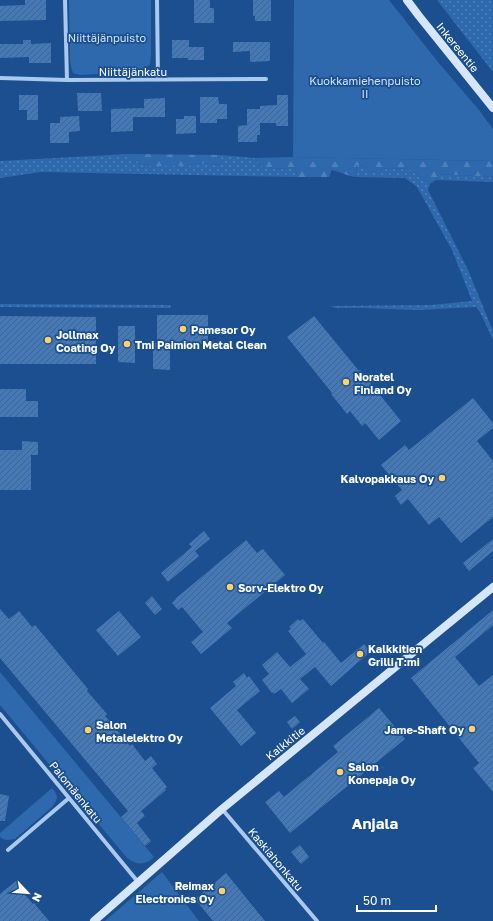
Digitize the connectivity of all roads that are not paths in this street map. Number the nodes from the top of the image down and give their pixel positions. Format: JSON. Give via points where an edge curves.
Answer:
{"nodes":[{"id":1,"x":65,"y":0,"type":"edge"},
{"id":2,"x":157,"y":0,"type":"edge"},
{"id":3,"x":407,"y":0,"type":"edge"},
{"id":4,"x":0,"y":78,"type":"edge"},
{"id":5,"x":266,"y":79,"type":"dead end"},
{"id":6,"x":67,"y":80,"type":"junction"},
{"id":7,"x":158,"y":80,"type":"junction"},
{"id":8,"x":493,"y":108,"type":"edge"},
{"id":9,"x":493,"y":587,"type":"edge"},
{"id":10,"x":0,"y":714,"type":"edge"},
{"id":11,"x":69,"y":798,"type":"junction"},
{"id":12,"x":222,"y":809,"type":"junction"},
{"id":13,"x":8,"y":850,"type":"dead end"},
{"id":14,"x":138,"y":882,"type":"junction"},
{"id":15,"x":94,"y":921,"type":"edge"},
{"id":16,"x":317,"y":921,"type":"edge"}],
"edges":[{"from":1,"to":6,"type":"street"},
{"from":2,"to":7,"type":"street"},
{"from":3,"to":8,"type":"street","name":"Inkereentie"},
{"from":4,"to":6,"type":"street","name":"Niittäjänkatu"},
{"from":5,"to":7,"type":"street","name":"Niittäjänkatu"},
{"from":6,"to":7,"type":"street","name":"Niittäjänkatu"},
{"from":9,"to":12,"type":"street","name":"Kalkkitie"},
{"from":10,"to":11,"type":"street","name":"Palomäenkatu"},
{"from":11,"to":13,"type":"street"},
{"from":11,"to":14,"type":"street","name":"Palomäenkatu"},
{"from":12,"to":14,"type":"street","name":"Kalkkitie"},
{"from":12,"to":16,"type":"street","name":"Kaskiahonkatu"},
{"from":14,"to":15,"type":"street","name":"Kalkkitie"}]}
